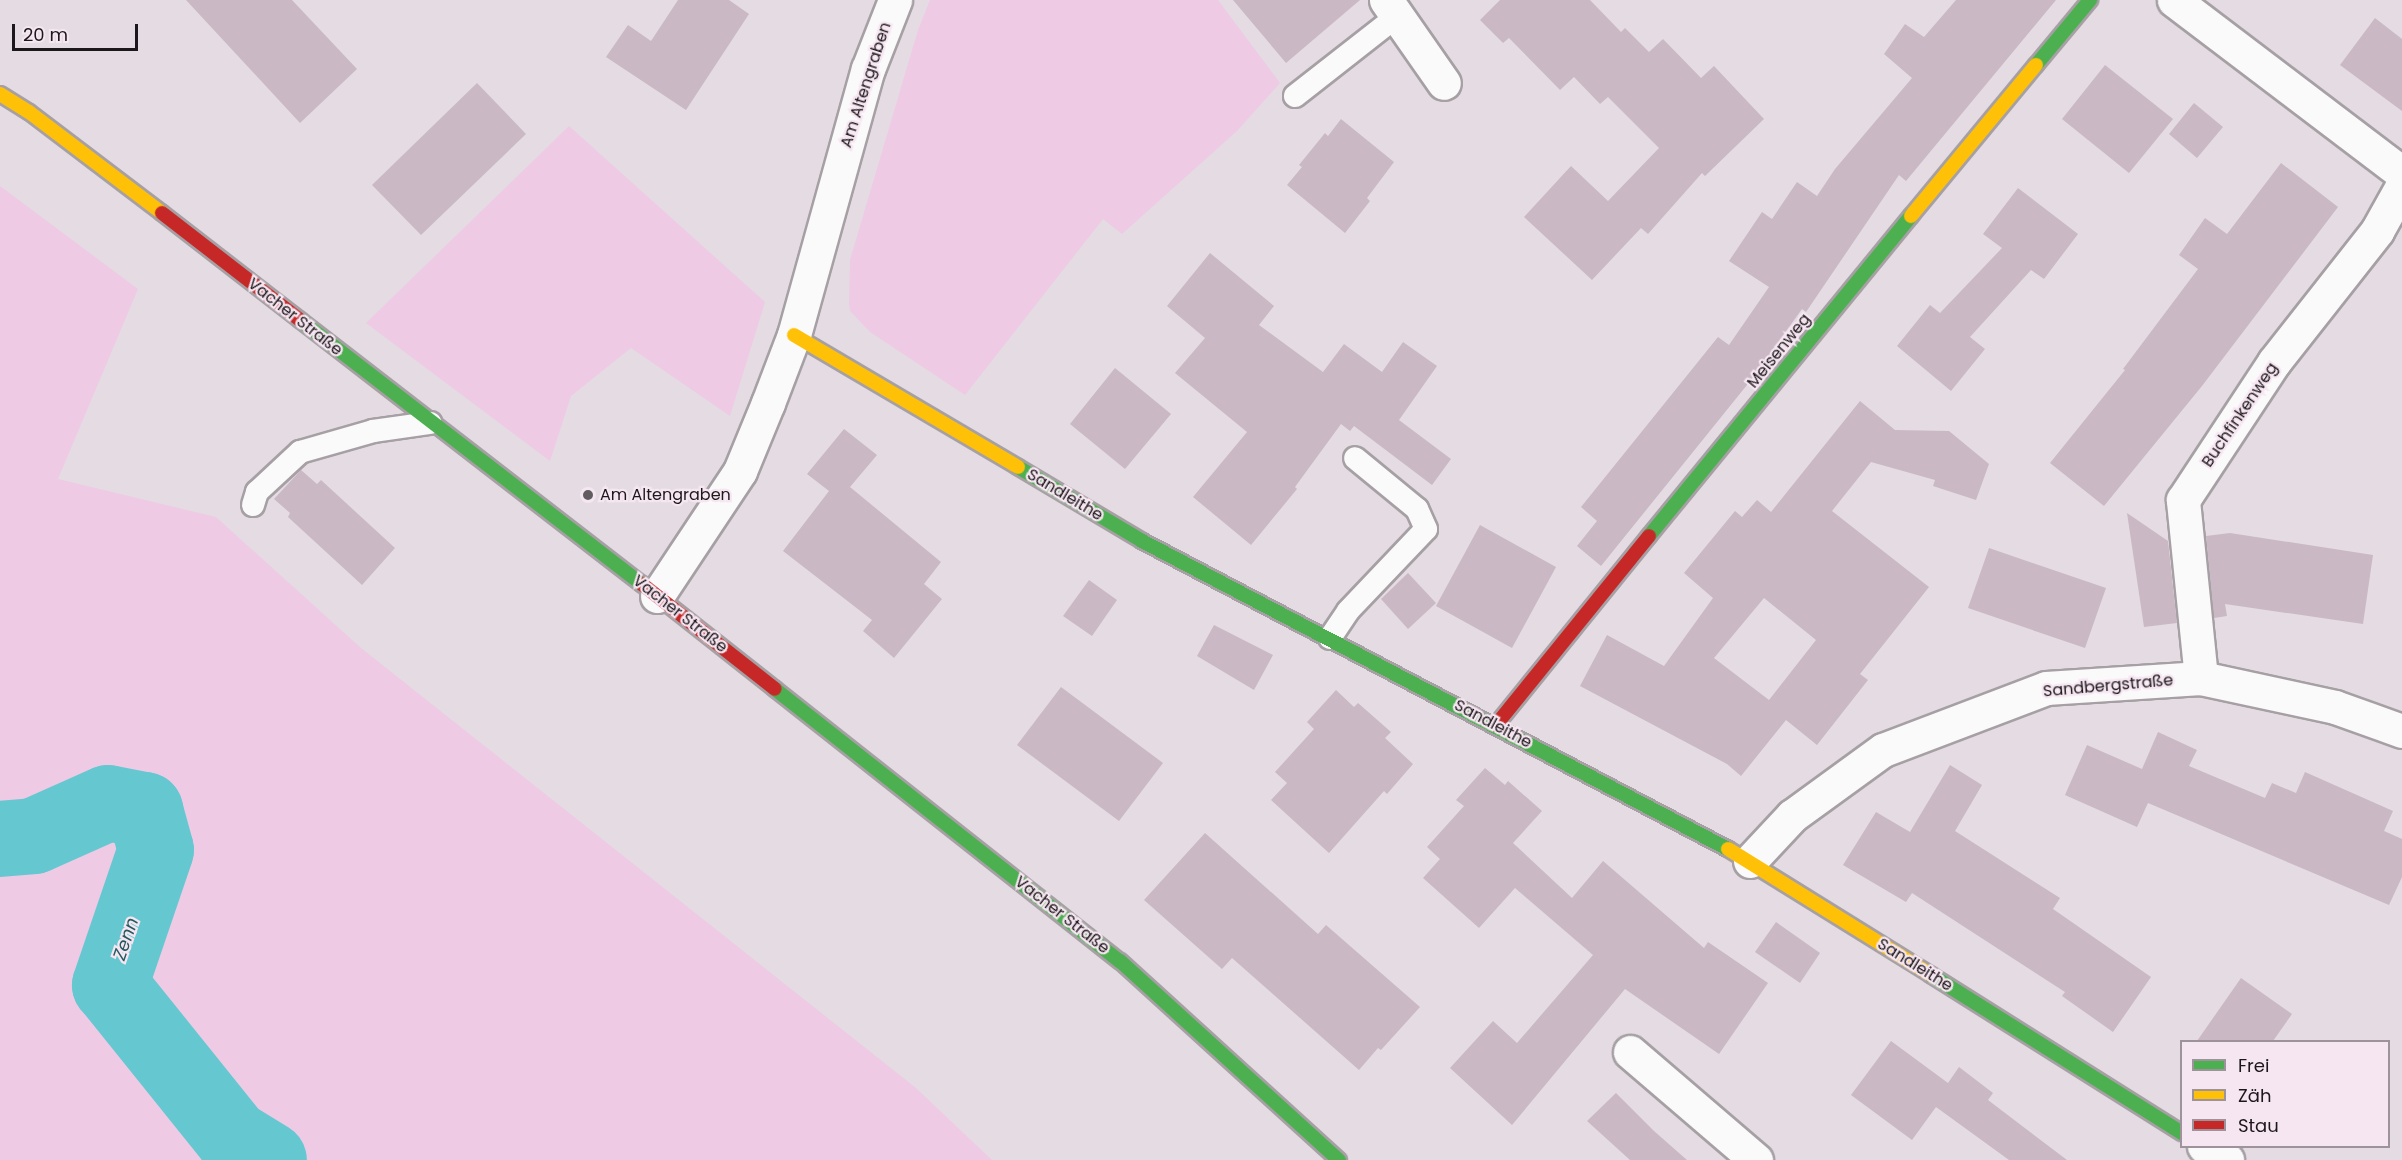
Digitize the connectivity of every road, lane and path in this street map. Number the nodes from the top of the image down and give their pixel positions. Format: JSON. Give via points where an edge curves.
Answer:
{"nodes":[{"id":1,"x":895,"y":0,"type":"edge"},
{"id":2,"x":2090,"y":0,"type":"edge"},
{"id":3,"x":2174,"y":0,"type":"edge"},
{"id":4,"x":1392,"y":8,"type":"edge"},
{"id":5,"x":1444,"y":83,"type":"dead end"},
{"id":6,"x":0,"y":94,"type":"edge"},
{"id":7,"x":1295,"y":96,"type":"dead end"},
{"id":8,"x":2402,"y":173,"type":"edge"},
{"id":9,"x":2402,"y":186,"type":"edge"},
{"id":10,"x":794,"y":335,"type":"junction"},
{"id":11,"x":430,"y":423,"type":"junction"},
{"id":12,"x":1355,"y":458,"type":"dead end"},
{"id":13,"x":253,"y":505,"type":"dead end"},
{"id":14,"x":657,"y":596,"type":"junction"},
{"id":15,"x":1330,"y":638,"type":"junction"},
{"id":16,"x":2201,"y":678,"type":"junction"},
{"id":17,"x":1496,"y":725,"type":"junction"},
{"id":18,"x":2402,"y":731,"type":"edge"},
{"id":19,"x":1750,"y":861,"type":"junction"},
{"id":20,"x":1630,"y":1052,"type":"dead end"},
{"id":21,"x":2180,"y":1132,"type":"edge"},
{"id":22,"x":2207,"y":1148,"type":"edge"},
{"id":23,"x":1339,"y":1160,"type":"edge"},
{"id":24,"x":1756,"y":1160,"type":"edge"},
{"id":25,"x":2227,"y":1160,"type":"edge"}],
"edges":[{"from":1,"to":10,"type":"street","name":"Am Altengraben","via":[[868,69]]},
{"from":2,"to":17,"type":"street","name":"Meisenweg"},
{"from":3,"to":8,"type":"street"},
{"from":4,"to":5,"type":"street"},
{"from":4,"to":7,"type":"lane"},
{"from":6,"to":11,"type":"street","name":"Vacher Straße","via":[[158,210]]},
{"from":9,"to":16,"type":"street","name":"Buchfinkenweg","via":[[2377,231],[2274,362],[2183,500]]},
{"from":10,"to":14,"type":"street","name":"Am Altengraben","via":[[740,471]]},
{"from":10,"to":15,"type":"street","name":"Sandleithe","via":[[1142,541]]},
{"from":11,"to":13,"type":"lane","via":[[373,431],[300,452],[257,492]]},
{"from":11,"to":14,"type":"street","name":"Vacher Straße"},
{"from":12,"to":15,"type":"lane","via":[[1417,509],[1426,529],[1348,611]]},
{"from":14,"to":23,"type":"street","name":"Vacher Straße","via":[[1120,960]]},
{"from":15,"to":17,"type":"street","name":"Sandleithe"},
{"from":16,"to":18,"type":"street","name":"Sandbergstraße","via":[[2335,707]]},
{"from":16,"to":19,"type":"street","name":"Sandbergstraße","via":[[2046,688],[1883,750],[1792,816]]},
{"from":17,"to":19,"type":"street","name":"Sandleithe"},
{"from":19,"to":21,"type":"street","name":"Sandleithe"},
{"from":20,"to":24,"type":"street"},
{"from":22,"to":25,"type":"street"}]}
